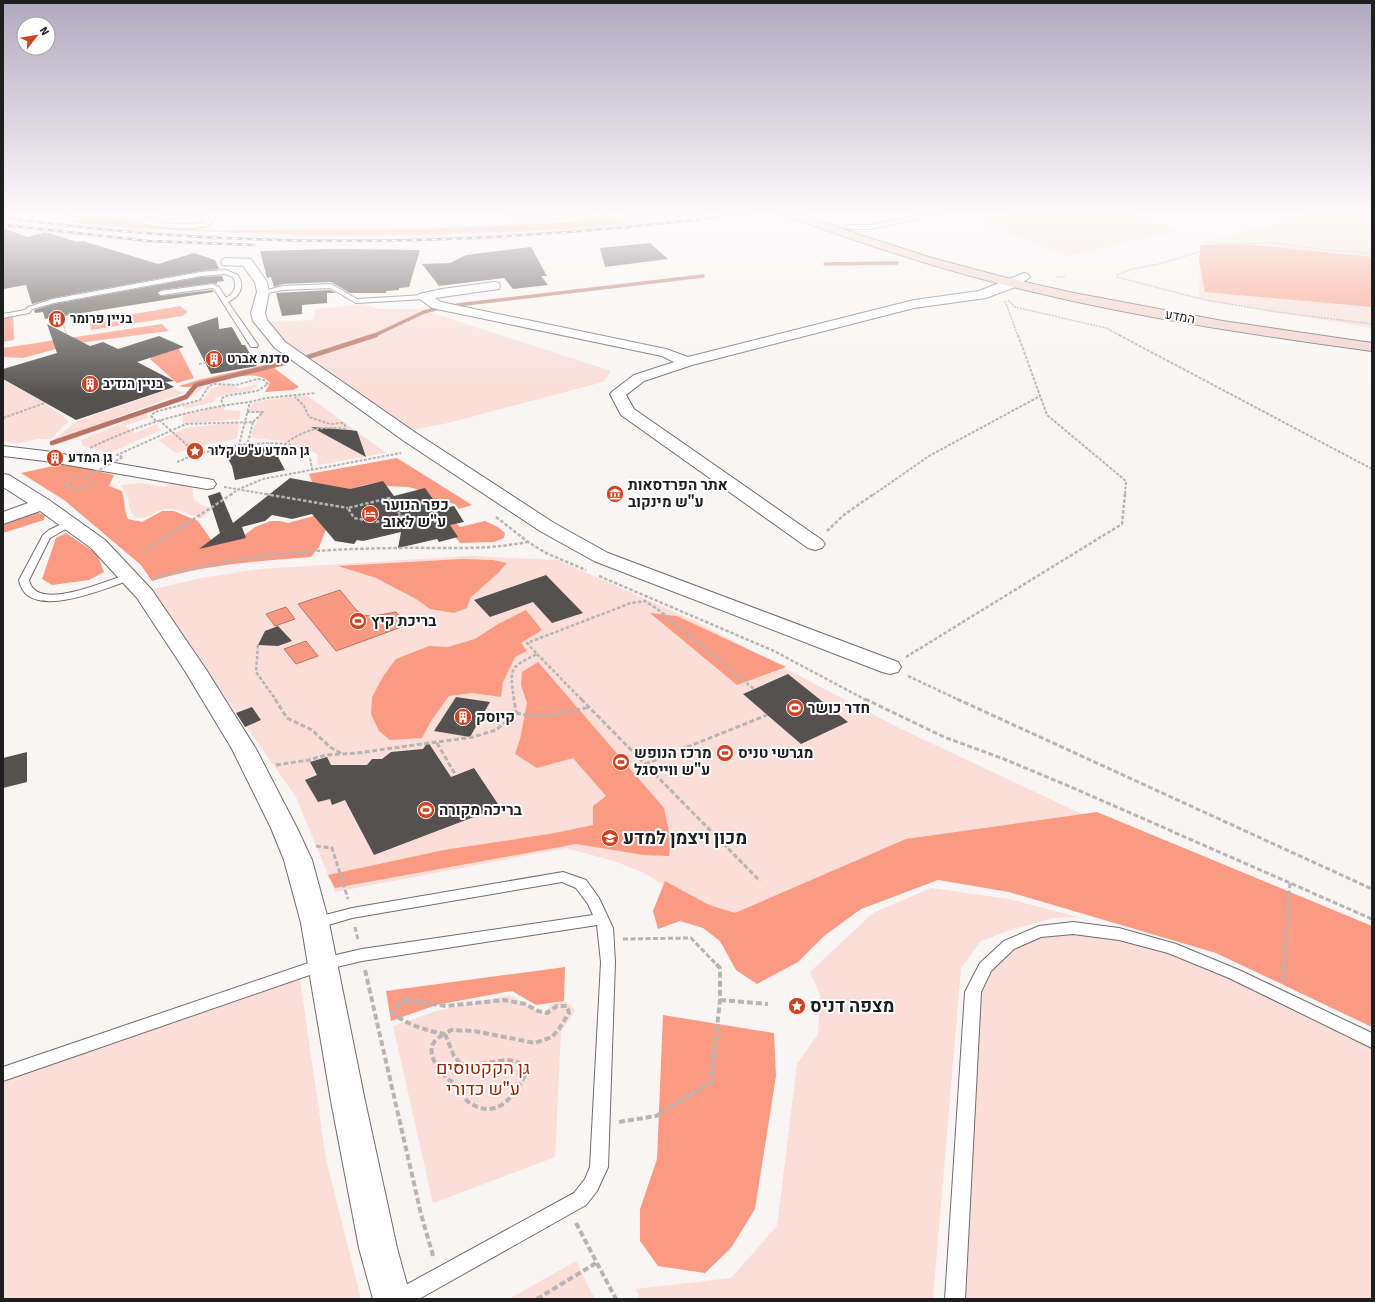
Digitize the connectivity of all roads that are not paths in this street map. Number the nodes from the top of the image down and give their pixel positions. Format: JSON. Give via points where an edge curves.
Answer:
{"nodes":[{"id":1,"x":216,"y":273,"type":"edge"},
{"id":2,"x":230,"y":273,"type":"edge"},
{"id":3,"x":255,"y":273,"type":"edge"},
{"id":4,"x":970,"y":273,"type":"edge"},
{"id":5,"x":983,"y":273,"type":"edge"},
{"id":6,"x":996,"y":273,"type":"edge"},
{"id":7,"x":1019,"y":280,"type":"junction"},
{"id":8,"x":494,"y":286,"type":"dead end"},
{"id":9,"x":263,"y":292,"type":"junction"},
{"id":10,"x":161,"y":293,"type":"dead end"},
{"id":11,"x":988,"y":293,"type":"junction"},
{"id":12,"x":1062,"y":294,"type":"junction"},
{"id":13,"x":424,"y":297,"type":"junction"},
{"id":14,"x":224,"y":301,"type":"junction"},
{"id":15,"x":3,"y":316,"type":"edge"},
{"id":16,"x":1372,"y":339,"type":"edge"},
{"id":17,"x":254,"y":345,"type":"dead end"},
{"id":18,"x":1372,"y":347,"type":"edge"},
{"id":19,"x":687,"y":362,"type":"junction"},
{"id":20,"x":3,"y":451,"type":"edge"},
{"id":21,"x":3,"y":479,"type":"edge"},
{"id":22,"x":207,"y":484,"type":"road end"},
{"id":23,"x":43,"y":504,"type":"junction"},
{"id":24,"x":3,"y":518,"type":"edge"},
{"id":25,"x":70,"y":523,"type":"junction"},
{"id":26,"x":815,"y":544,"type":"road end"},
{"id":27,"x":136,"y":572,"type":"junction"},
{"id":28,"x":890,"y":667,"type":"road end"},
{"id":29,"x":602,"y":919,"type":"junction"},
{"id":30,"x":315,"y":923,"type":"junction"},
{"id":31,"x":323,"y":964,"type":"junction"},
{"id":32,"x":1372,"y":1041,"type":"edge"},
{"id":33,"x":3,"y":1074,"type":"edge"},
{"id":34,"x":392,"y":1299,"type":"edge"},
{"id":35,"x":400,"y":1299,"type":"edge"},
{"id":36,"x":955,"y":1299,"type":"edge"}],
"edges":[{"from":1,"to":15,"type":"lane","via":[[53,301],[30,308],[27,312]]},
{"from":2,"to":14,"type":"lane","via":[[239,280],[239,285],[237,294]]},
{"from":3,"to":9,"type":"street","via":[[261,282]]},
{"from":4,"to":11,"type":"main road","via":[[986,282]]},
{"from":5,"to":7,"type":"main road","name":"המדע"},
{"from":6,"to":7,"type":"main road","name":"המדע"},
{"from":7,"to":11,"type":"street"},
{"from":7,"to":12,"type":"main road","name":"המדע"},
{"from":7,"to":16,"type":"main road","name":"המדע","via":[[1184,310]]},
{"from":8,"to":13,"type":"street"},
{"from":9,"to":13,"type":"lane","via":[[283,288],[331,286],[356,301]]},
{"from":9,"to":28,"type":"street","via":[[258,313],[260,321],[280,346],[410,438],[547,527],[601,557]]},
{"from":10,"to":14,"type":"lane","via":[[213,286],[217,288]]},
{"from":11,"to":12,"type":"main road","via":[[1011,291]]},
{"from":11,"to":19,"type":"street","via":[[914,304]]},
{"from":12,"to":18,"type":"main road","name":"המדע","via":[[1207,322]]},
{"from":13,"to":19,"type":"street","via":[[437,304],[666,353]]},
{"from":14,"to":17,"type":"lane"},
{"from":19,"to":26,"type":"street","via":[[639,378],[618,394],[628,412]]},
{"from":20,"to":22,"type":"street"},
{"from":21,"to":23,"type":"street"},
{"from":23,"to":24,"type":"street"},
{"from":23,"to":25,"type":"street"},
{"from":25,"to":27,"type":"street"},
{"from":25,"to":27,"type":"lane","via":[[46,537],[24,580],[28,591],[57,598]]},
{"from":27,"to":30,"type":"street","via":[[152,603],[254,766],[298,860]]},
{"from":29,"to":30,"type":"lane","via":[[581,884],[563,877],[352,913]]},
{"from":29,"to":31,"type":"lane","via":[[362,955]]},
{"from":29,"to":35,"type":"lane","via":[[606,928],[608,962],[600,1167],[591,1185],[580,1199]]},
{"from":30,"to":31,"type":"street"},
{"from":31,"to":33,"type":"lane"},
{"from":31,"to":34,"type":"street","via":[[378,1248]]},
{"from":32,"to":36,"type":"lane","via":[[1234,974],[1171,948],[1119,934],[1073,928],[1040,932],[1009,945],[985,967],[973,992]]}]}
